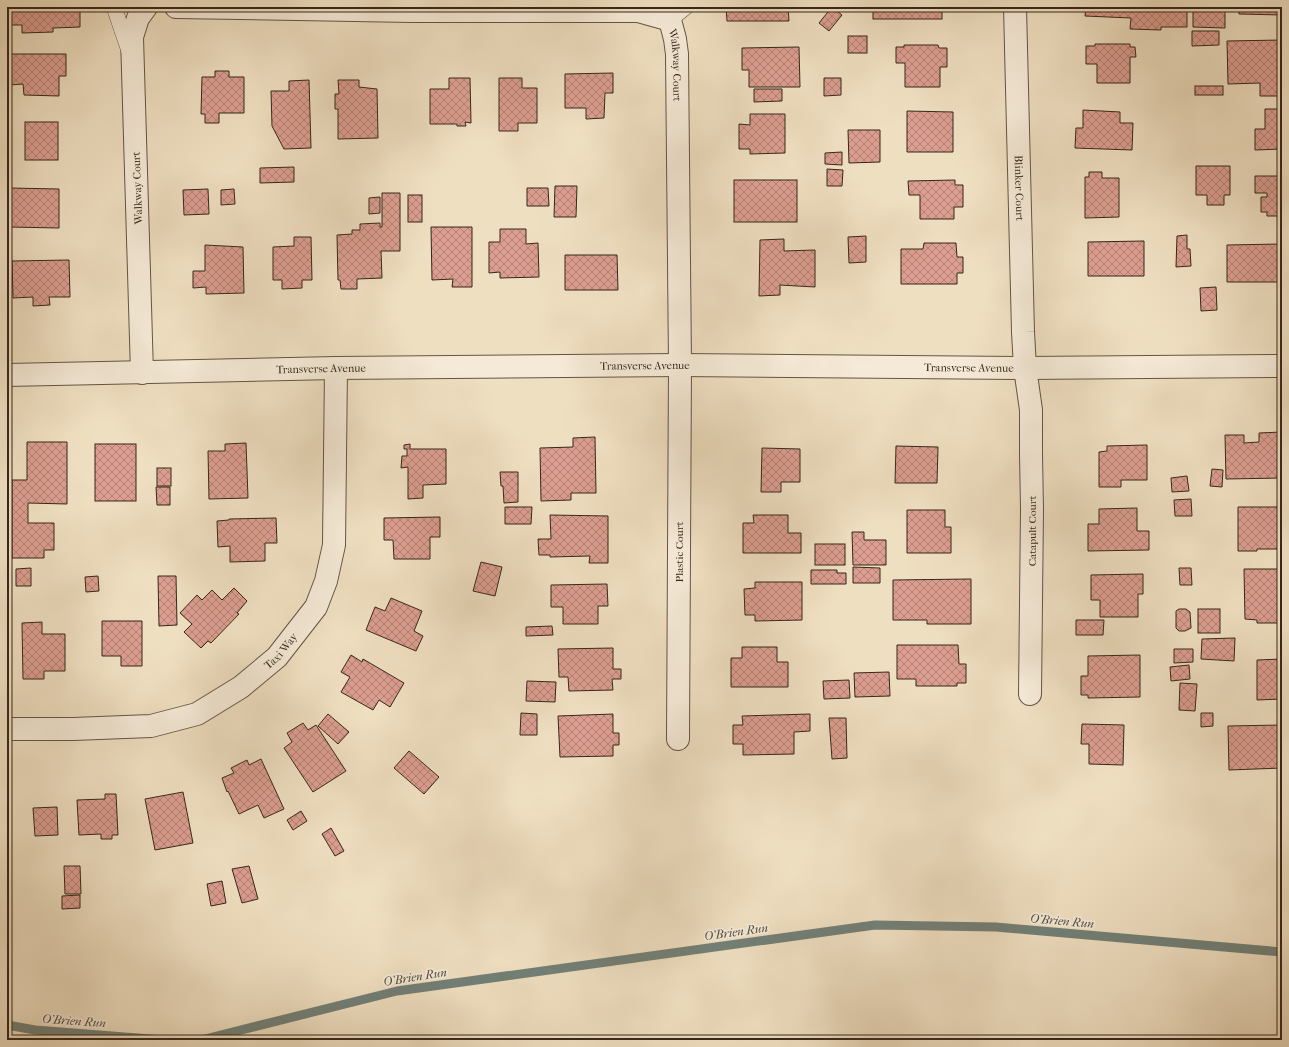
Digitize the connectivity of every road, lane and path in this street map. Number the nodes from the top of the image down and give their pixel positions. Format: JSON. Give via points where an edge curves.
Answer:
{"nodes":[{"id":1,"x":114,"y":7,"type":"edge"},
{"id":2,"x":146,"y":7,"type":"edge"},
{"id":3,"x":176,"y":7,"type":"edge"},
{"id":4,"x":1015,"y":7,"type":"edge"},
{"id":5,"x":678,"y":14,"type":"edge"},
{"id":6,"x":133,"y":64,"type":"junction"},
{"id":7,"x":680,"y":365,"type":"junction"},
{"id":8,"x":1282,"y":366,"type":"edge"},
{"id":9,"x":336,"y":368,"type":"junction"},
{"id":10,"x":1026,"y":368,"type":"junction"},
{"id":11,"x":142,"y":373,"type":"junction"},
{"id":12,"x":7,"y":375,"type":"edge"},
{"id":13,"x":1030,"y":694,"type":"dead end"},
{"id":14,"x":7,"y":729,"type":"edge"},
{"id":15,"x":678,"y":739,"type":"dead end"}],
"edges":[{"from":1,"to":6,"type":"lane"},
{"from":2,"to":6,"type":"street","name":"Walkway Court","via":[[138,18],[132,37]]},
{"from":3,"to":5,"type":"street","name":"Walkway Court","via":[[638,11]]},
{"from":4,"to":10,"type":"street","name":"Blinker Court"},
{"from":5,"to":7,"type":"street","name":"Walkway Court","via":[[675,39]]},
{"from":6,"to":11,"type":"street","name":"Walkway Court"},
{"from":7,"to":9,"type":"street","name":"Transverse Avenue"},
{"from":7,"to":10,"type":"street","name":"Transverse Avenue"},
{"from":7,"to":15,"type":"street","name":"Plastic Court"},
{"from":8,"to":10,"type":"street","name":"Transverse Avenue"},
{"from":9,"to":11,"type":"street","name":"Transverse Avenue"},
{"from":9,"to":14,"type":"street","name":"Taxi Way","via":[[334,545],[326,581],[316,607],[277,658],[240,687],[196,714],[151,726]]},
{"from":10,"to":13,"type":"street","name":"Catapult Court","via":[[1032,410]]},
{"from":11,"to":12,"type":"street","name":"Transverse Avenue"}]}
